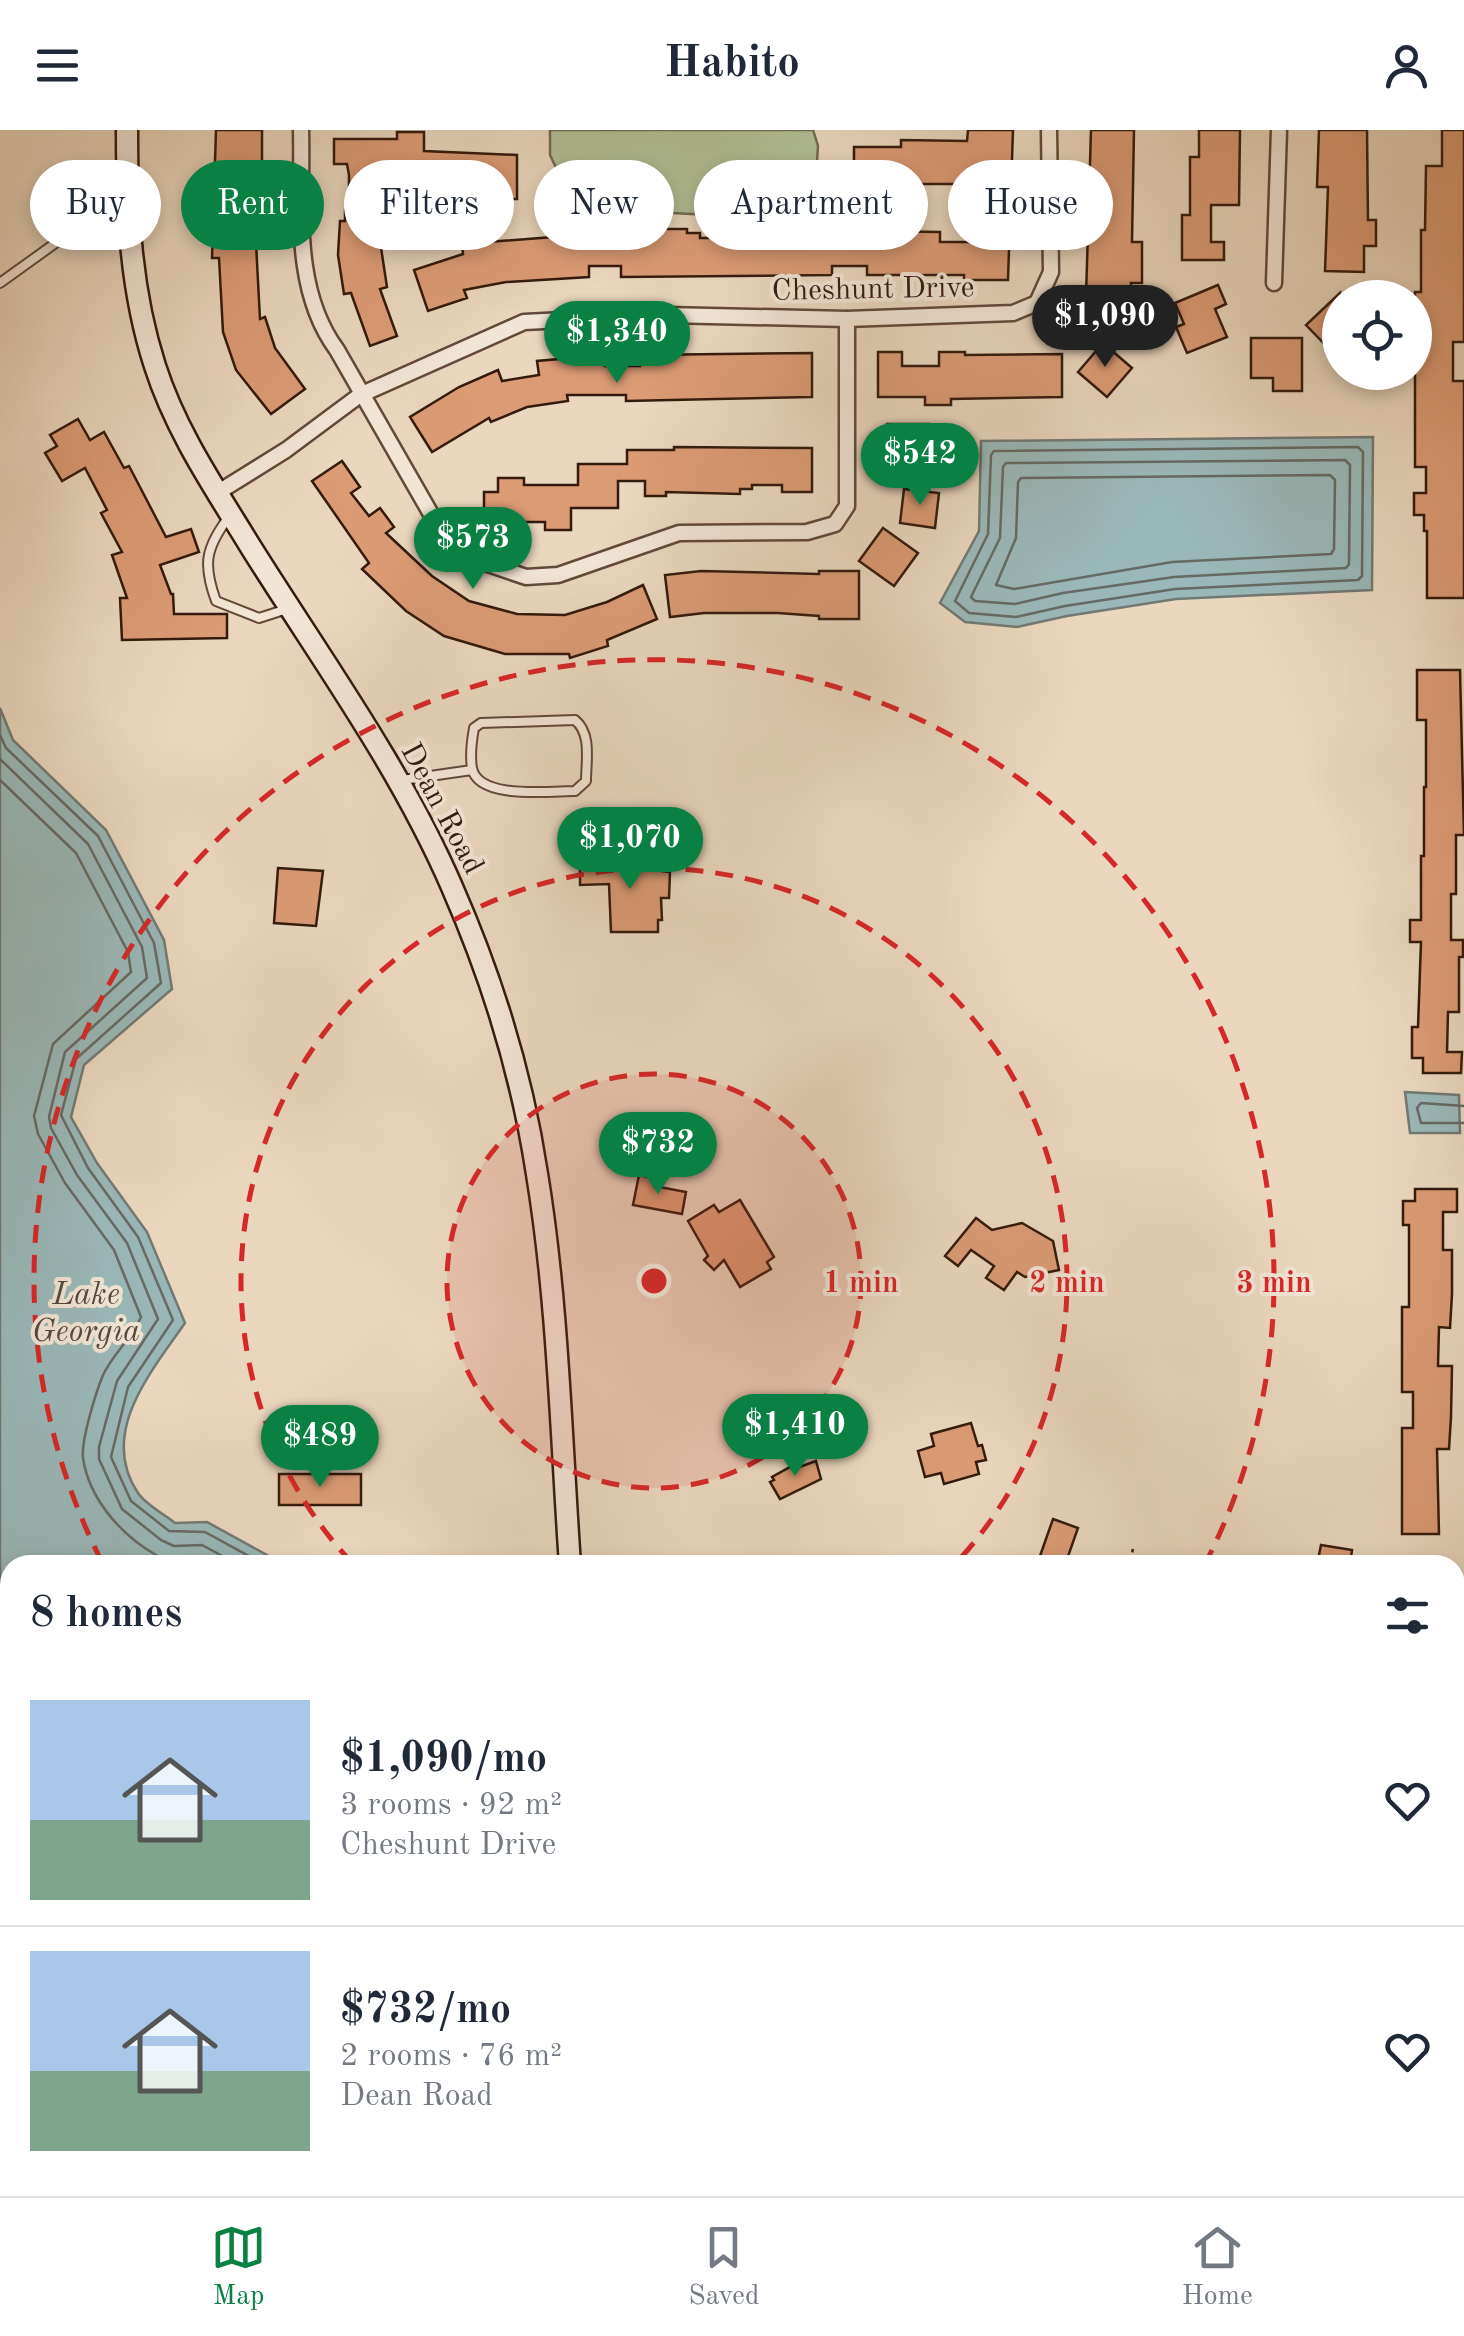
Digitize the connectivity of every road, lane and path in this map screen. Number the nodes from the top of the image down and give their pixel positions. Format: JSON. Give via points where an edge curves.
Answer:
{"nodes":[{"id":1,"x":127,"y":130,"type":"edge"},
{"id":2,"x":301,"y":130,"type":"edge"},
{"id":3,"x":1049,"y":130,"type":"edge"},
{"id":4,"x":1279,"y":130,"type":"edge"},
{"id":5,"x":127,"y":160,"type":"edge"},
{"id":6,"x":46,"y":250,"type":"edge"},
{"id":7,"x":132,"y":250,"type":"edge"},
{"id":8,"x":1274,"y":282,"type":"dead end"},
{"id":9,"x":0,"y":283,"type":"edge"},
{"id":10,"x":847,"y":319,"type":"junction"},
{"id":11,"x":360,"y":395,"type":"junction"},
{"id":12,"x":217,"y":493,"type":"junction"},
{"id":13,"x":231,"y":514,"type":"junction"},
{"id":14,"x":289,"y":608,"type":"junction"},
{"id":15,"x":472,"y":770,"type":"junction"},
{"id":16,"x":397,"y":782,"type":"junction"},
{"id":17,"x":1133,"y":1549,"type":"dead end"},
{"id":18,"x":569,"y":1555,"type":"edge"},
{"id":19,"x":1131,"y":1555,"type":"edge"}],
"edges":[{"from":1,"to":5,"type":"main road","name":"Dean Road"},
{"from":2,"to":11,"type":"street","via":[[305,274],[319,327]]},
{"from":3,"to":10,"type":"street","name":"Cheshunt Drive","via":[[1051,272],[1037,302],[1013,314]]},
{"from":4,"to":8,"type":"street"},
{"from":6,"to":9,"type":"lane"},
{"from":7,"to":12,"type":"main road","name":"Dean Road","via":[[154,366]]},
{"from":10,"to":11,"type":"street","name":"Cheshunt Drive","via":[[666,314],[524,322]]},
{"from":10,"to":11,"type":"street","via":[[847,506],[836,524],[807,532],[680,533],[558,575],[526,577],[485,564],[444,535]]},
{"from":11,"to":12,"type":"street","name":"Cheshunt Drive"},
{"from":12,"to":13,"type":"main road","name":"Dean Road"},
{"from":13,"to":14,"type":"main road","name":"Dean Road"},
{"from":13,"to":14,"type":"lane","via":[[208,554],[216,601],[259,618]]},
{"from":14,"to":16,"type":"main road","name":"Dean Road"},
{"from":15,"to":15,"type":"lane","via":[[502,790],[574,791],[586,781],[586,737],[575,720],[481,723],[474,728]]},
{"from":15,"to":16,"type":"lane"},
{"from":16,"to":18,"type":"main road","name":"Dean Road","via":[[472,932],[525,1110],[545,1233]]},
{"from":17,"to":19,"type":"path"}]}
